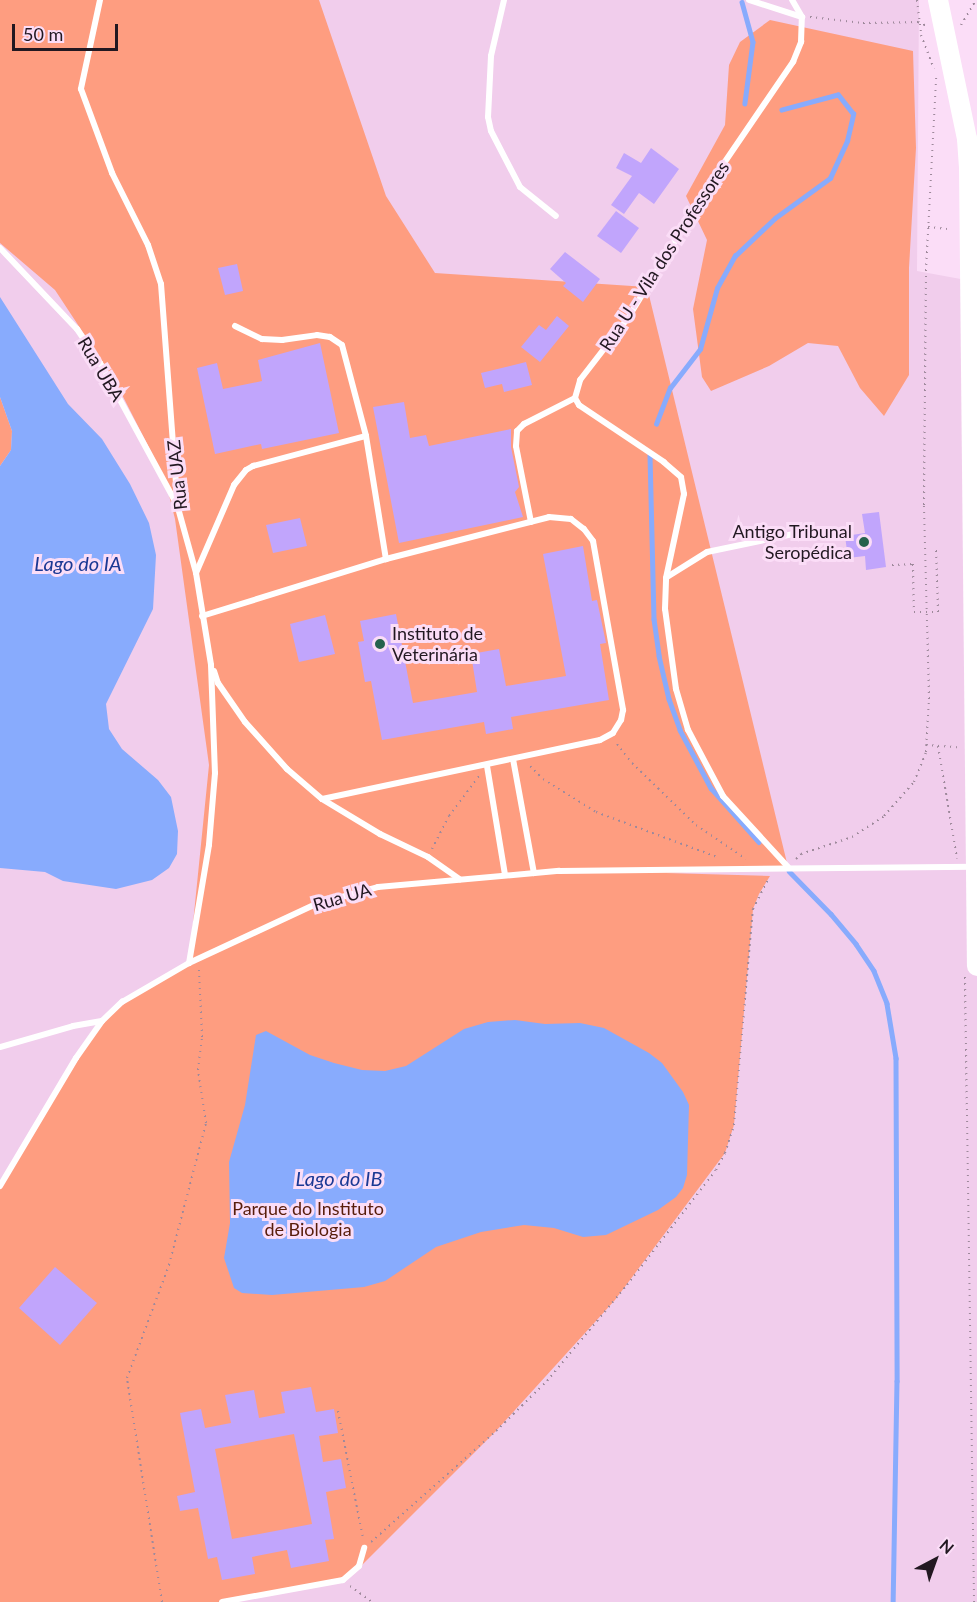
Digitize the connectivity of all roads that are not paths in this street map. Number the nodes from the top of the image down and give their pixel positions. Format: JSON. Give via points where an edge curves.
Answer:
{"nodes":[{"id":1,"x":100,"y":0,"type":"edge"},
{"id":2,"x":504,"y":0,"type":"edge"},
{"id":3,"x":749,"y":0,"type":"edge"},
{"id":4,"x":792,"y":0,"type":"edge"},
{"id":5,"x":938,"y":0,"type":"edge"},
{"id":6,"x":802,"y":17,"type":"junction"},
{"id":7,"x":556,"y":216,"type":"dead end"},
{"id":8,"x":0,"y":248,"type":"edge"},
{"id":9,"x":235,"y":326,"type":"dead end"},
{"id":10,"x":575,"y":398,"type":"junction"},
{"id":11,"x":366,"y":436,"type":"junction"},
{"id":12,"x":178,"y":508,"type":"junction"},
{"id":13,"x":531,"y":522,"type":"junction"},
{"id":14,"x":803,"y":532,"type":"dead end"},
{"id":15,"x":386,"y":559,"type":"junction"},
{"id":16,"x":196,"y":573,"type":"junction"},
{"id":17,"x":666,"y":578,"type":"junction"},
{"id":18,"x":202,"y":616,"type":"junction"},
{"id":19,"x":211,"y":664,"type":"junction"},
{"id":20,"x":513,"y":759,"type":"junction"},
{"id":21,"x":487,"y":766,"type":"junction"},
{"id":22,"x":322,"y":800,"type":"junction"},
{"id":23,"x":788,"y":867,"type":"junction"},
{"id":24,"x":968,"y":867,"type":"edge"},
{"id":25,"x":534,"y":873,"type":"junction"},
{"id":26,"x":506,"y":875,"type":"junction"},
{"id":27,"x":460,"y":879,"type":"junction"},
{"id":28,"x":189,"y":963,"type":"junction"},
{"id":29,"x":971,"y":971,"type":"edge"},
{"id":30,"x":102,"y":1021,"type":"junction"},
{"id":31,"x":0,"y":1047,"type":"edge"},
{"id":32,"x":0,"y":1186,"type":"edge"},
{"id":33,"x":364,"y":1548,"type":"road end"},
{"id":34,"x":222,"y":1602,"type":"edge"}],
"edges":[{"from":1,"to":12,"type":"lane","name":"Rua UAZ","via":[[81,89],[112,173],[148,245],[161,284]]},
{"from":2,"to":7,"type":"lane","via":[[491,56],[491,131],[520,187]]},
{"from":3,"to":6,"type":"lane"},
{"from":4,"to":6,"type":"lane"},
{"from":5,"to":24,"type":"highway","via":[[967,139],[969,167]]},
{"from":6,"to":10,"type":"lane","name":"Rua U - Vila dos Professores","via":[[801,42],[793,62],[707,188],[628,318],[580,380]]},
{"from":8,"to":12,"type":"lane","name":"Rua UBA","via":[[77,329],[100,363]]},
{"from":9,"to":11,"type":"lane","via":[[261,339],[316,335],[339,340],[346,353]]},
{"from":10,"to":13,"type":"lane","via":[[524,424],[517,432],[516,446]]},
{"from":10,"to":17,"type":"lane","via":[[579,405],[681,477],[684,494]]},
{"from":11,"to":15,"type":"lane"},
{"from":11,"to":16,"type":"lane","via":[[246,470],[234,485]]},
{"from":12,"to":16,"type":"lane","name":"Rua UAZ"},
{"from":13,"to":15,"type":"lane"},
{"from":13,"to":20,"type":"lane","via":[[549,517],[571,519],[593,541],[623,710],[610,735],[600,740]]},
{"from":14,"to":17,"type":"lane","via":[[707,552]]},
{"from":15,"to":18,"type":"lane"},
{"from":16,"to":18,"type":"lane","name":"Rua UAZ"},
{"from":17,"to":23,"type":"lane","via":[[671,661],[688,730],[723,796]]},
{"from":18,"to":19,"type":"lane","name":"Rua UAZ"},
{"from":19,"to":22,"type":"lane","via":[[218,683],[245,722],[287,770]]},
{"from":19,"to":28,"type":"lane","name":"Rua UAZ","via":[[215,773],[209,845]]},
{"from":20,"to":21,"type":"lane"},
{"from":20,"to":25,"type":"lane"},
{"from":21,"to":22,"type":"lane"},
{"from":21,"to":26,"type":"lane"},
{"from":22,"to":27,"type":"lane","via":[[428,857]]},
{"from":23,"to":24,"type":"lane","name":"Rua UA"},
{"from":23,"to":25,"type":"lane","name":"Rua UA"},
{"from":24,"to":29,"type":"highway"},
{"from":25,"to":26,"type":"lane","name":"Rua UA"},
{"from":26,"to":27,"type":"lane","name":"Rua UA"},
{"from":27,"to":28,"type":"lane","name":"Rua UA","via":[[378,886],[316,904]]},
{"from":28,"to":30,"type":"lane","name":"Rua UA","via":[[122,1002]]},
{"from":30,"to":31,"type":"lane"},
{"from":30,"to":32,"type":"lane","name":"Rua UA"},
{"from":33,"to":34,"type":"lane","via":[[359,1566],[343,1580]]}]}
